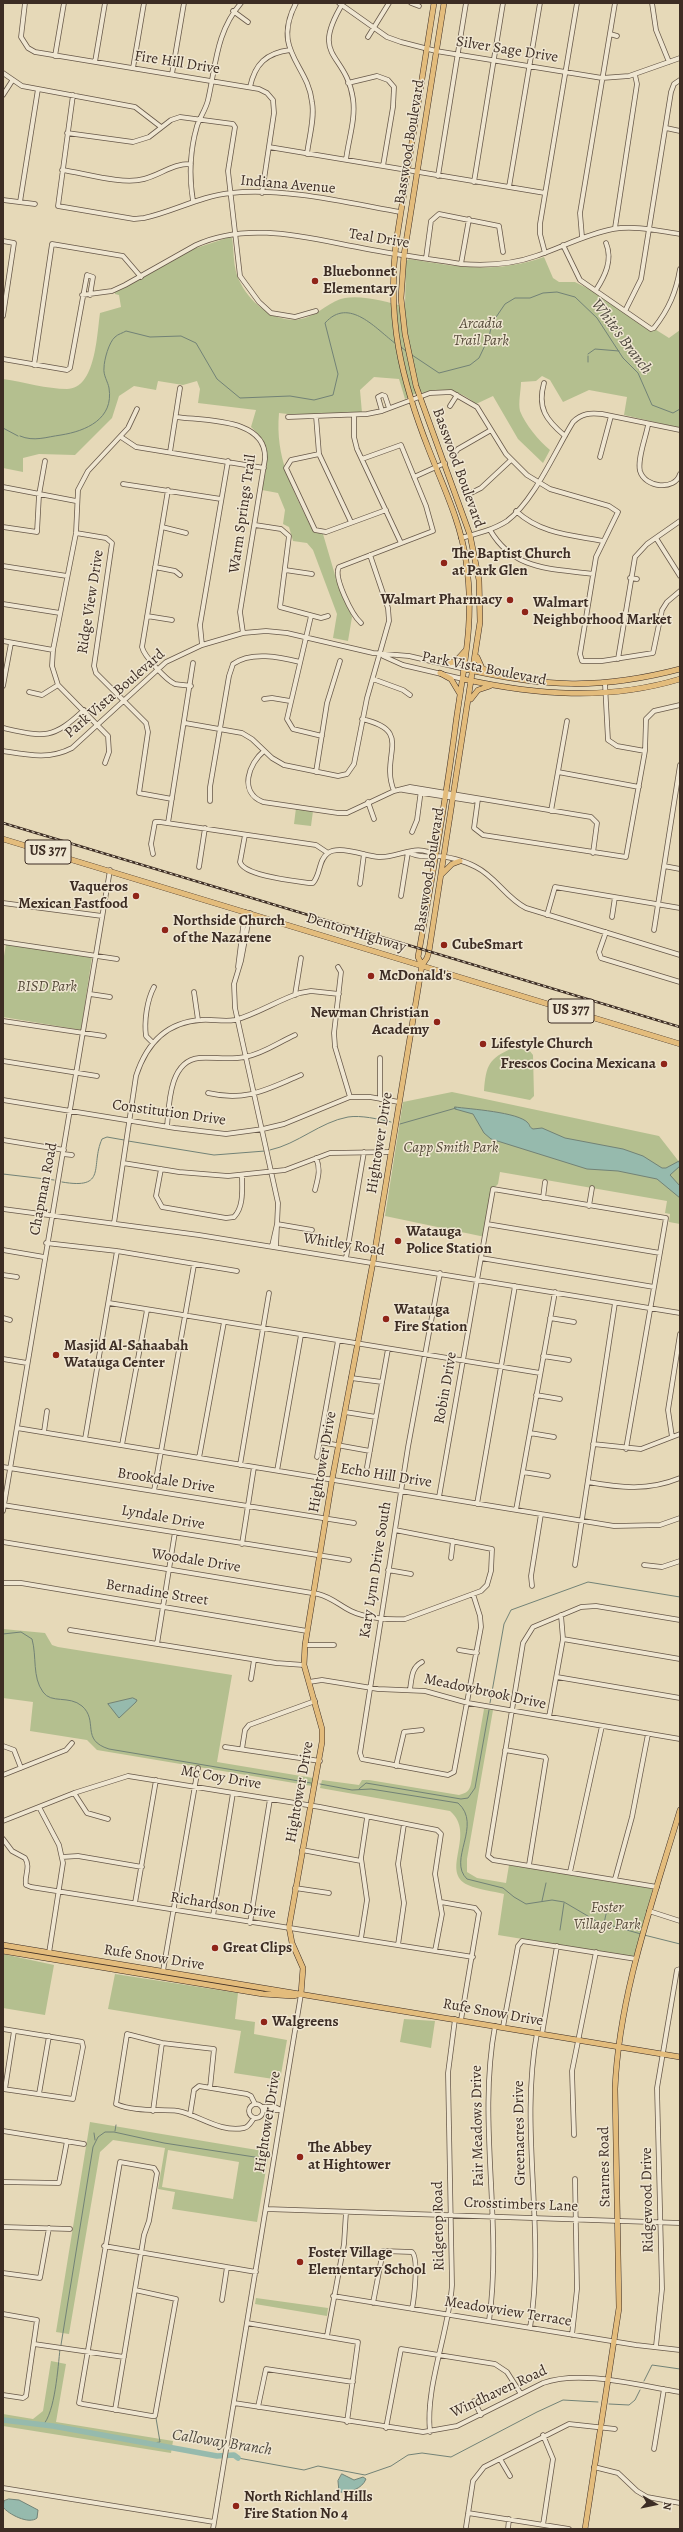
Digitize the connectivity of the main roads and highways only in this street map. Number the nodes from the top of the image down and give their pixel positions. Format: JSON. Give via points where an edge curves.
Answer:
{"nodes":[{"id":1,"x":434,"y":3,"type":"edge"},
{"id":2,"x":444,"y":3,"type":"edge"},
{"id":3,"x":470,"y":594,"type":"junction"},
{"id":4,"x":480,"y":622,"type":"junction"},
{"id":5,"x":468,"y":645,"type":"junction"},
{"id":6,"x":477,"y":655,"type":"junction"},
{"id":7,"x":446,"y":664,"type":"road end"},
{"id":8,"x":464,"y":669,"type":"junction"},
{"id":9,"x":680,"y":669,"type":"edge"},
{"id":10,"x":474,"y":671,"type":"junction"},
{"id":11,"x":440,"y":673,"type":"road end"},
{"id":12,"x":499,"y":677,"type":"junction"},
{"id":13,"x":463,"y":679,"type":"junction"},
{"id":14,"x":680,"y":679,"type":"edge"},
{"id":15,"x":473,"y":681,"type":"junction"},
{"id":16,"x":539,"y":683,"type":"junction"},
{"id":17,"x":492,"y":685,"type":"junction"},
{"id":18,"x":538,"y":693,"type":"junction"},
{"id":19,"x":460,"y":694,"type":"junction"},
{"id":20,"x":469,"y":701,"type":"junction"},
{"id":21,"x":454,"y":744,"type":"junction"},
{"id":22,"x":462,"y":745,"type":"junction"},
{"id":23,"x":3,"y":839,"type":"edge"},
{"id":24,"x":460,"y":861,"type":"road end"},
{"id":25,"x":441,"y":876,"type":"junction"},
{"id":26,"x":422,"y":965,"type":"junction"},
{"id":27,"x":680,"y":1044,"type":"edge"},
{"id":28,"x":680,"y":1810,"type":"edge"},
{"id":29,"x":3,"y":1945,"type":"edge"},
{"id":30,"x":3,"y":1951,"type":"edge"},
{"id":31,"x":303,"y":1980,"type":"junction"},
{"id":32,"x":290,"y":1991,"type":"junction"},
{"id":33,"x":301,"y":1994,"type":"junction"},
{"id":34,"x":620,"y":2047,"type":"junction"},
{"id":35,"x":680,"y":2057,"type":"edge"},
{"id":36,"x":585,"y":2529,"type":"edge"}],
"edges":[{"from":1,"to":3,"type":"main road","name":"Basswood Boulevard","via":[[400,212],[395,254],[393,311],[399,360],[411,401],[461,538]]},
{"from":2,"to":4,"type":"main road","name":"Basswood Boulevard","via":[[404,255],[401,298],[411,366],[419,397],[470,535],[479,580]]},
{"from":3,"to":4,"type":"main road","via":[[473,620]]},
{"from":3,"to":5,"type":"main road","name":"Basswood Boulevard"},
{"from":4,"to":6,"type":"main road","name":"Basswood Boulevard"},
{"from":5,"to":7,"type":"main road","via":[[461,657]]},
{"from":5,"to":8,"type":"main road","name":"Basswood Boulevard"},
{"from":6,"to":10,"type":"main road","name":"Basswood Boulevard"},
{"from":6,"to":12,"type":"main road","via":[[482,668]]},
{"from":8,"to":10,"type":"main road","name":"Park Vista Boulevard"},
{"from":8,"to":13,"type":"main road","name":"Basswood Boulevard"},
{"from":9,"to":16,"type":"main road","name":"Park Vista Boulevard","via":[[605,684]]},
{"from":10,"to":12,"type":"main road","name":"Park Vista Boulevard"},
{"from":10,"to":15,"type":"main road","name":"Basswood Boulevard"},
{"from":11,"to":19,"type":"main road","via":[[454,683]]},
{"from":12,"to":16,"type":"main road","name":"Park Vista Boulevard"},
{"from":13,"to":15,"type":"main road","name":"Park Vista Boulevard"},
{"from":13,"to":19,"type":"main road","name":"Basswood Boulevard"},
{"from":14,"to":18,"type":"main road","name":"Park Vista Boulevard","via":[[643,688],[605,693]]},
{"from":15,"to":17,"type":"main road","name":"Park Vista Boulevard"},
{"from":15,"to":20,"type":"main road","name":"Basswood Boulevard"},
{"from":16,"to":18,"type":"main road"},
{"from":17,"to":18,"type":"main road","name":"Park Vista Boulevard"},
{"from":17,"to":20,"type":"main road","via":[[478,690]]},
{"from":19,"to":21,"type":"main road","name":"Basswood Boulevard"},
{"from":20,"to":22,"type":"main road","name":"Basswood Boulevard"},
{"from":21,"to":22,"type":"main road"},
{"from":21,"to":26,"type":"main road","name":"Basswood Boulevard","via":[[418,957]]},
{"from":22,"to":25,"type":"main road","name":"Basswood Boulevard"},
{"from":23,"to":26,"type":"main road","name":"Denton Highway","number":"US 377"},
{"from":24,"to":25,"type":"main road","via":[[452,864]]},
{"from":25,"to":26,"type":"main road","name":"Basswood Boulevard","via":[[429,951]]},
{"from":26,"to":27,"type":"main road","name":"Denton Highway","number":"US 377"},
{"from":26,"to":31,"type":"main road","name":"Hightower Drive","via":[[373,1262],[338,1445],[305,1645],[304,1665],[322,1736],[320,1761],[295,1888],[290,1927],[292,1943],[302,1963]]},
{"from":28,"to":34,"type":"main road","name":"Starnes Road","via":[[641,1938]]},
{"from":29,"to":32,"type":"main road","name":"Rufe Snow Drive"},
{"from":30,"to":33,"type":"main road","name":"Rufe Snow Drive","via":[[263,1994]]},
{"from":31,"to":32,"type":"main road"},
{"from":31,"to":33,"type":"main road","name":"Hightower Drive"},
{"from":32,"to":33,"type":"main road","name":"Rufe Snow Drive"},
{"from":33,"to":34,"type":"main road","name":"Rufe Snow Drive"},
{"from":34,"to":35,"type":"main road","name":"Rufe Snow Drive"},
{"from":34,"to":36,"type":"main road","name":"Starnes Road","via":[[615,2089],[620,2291]]}]}
